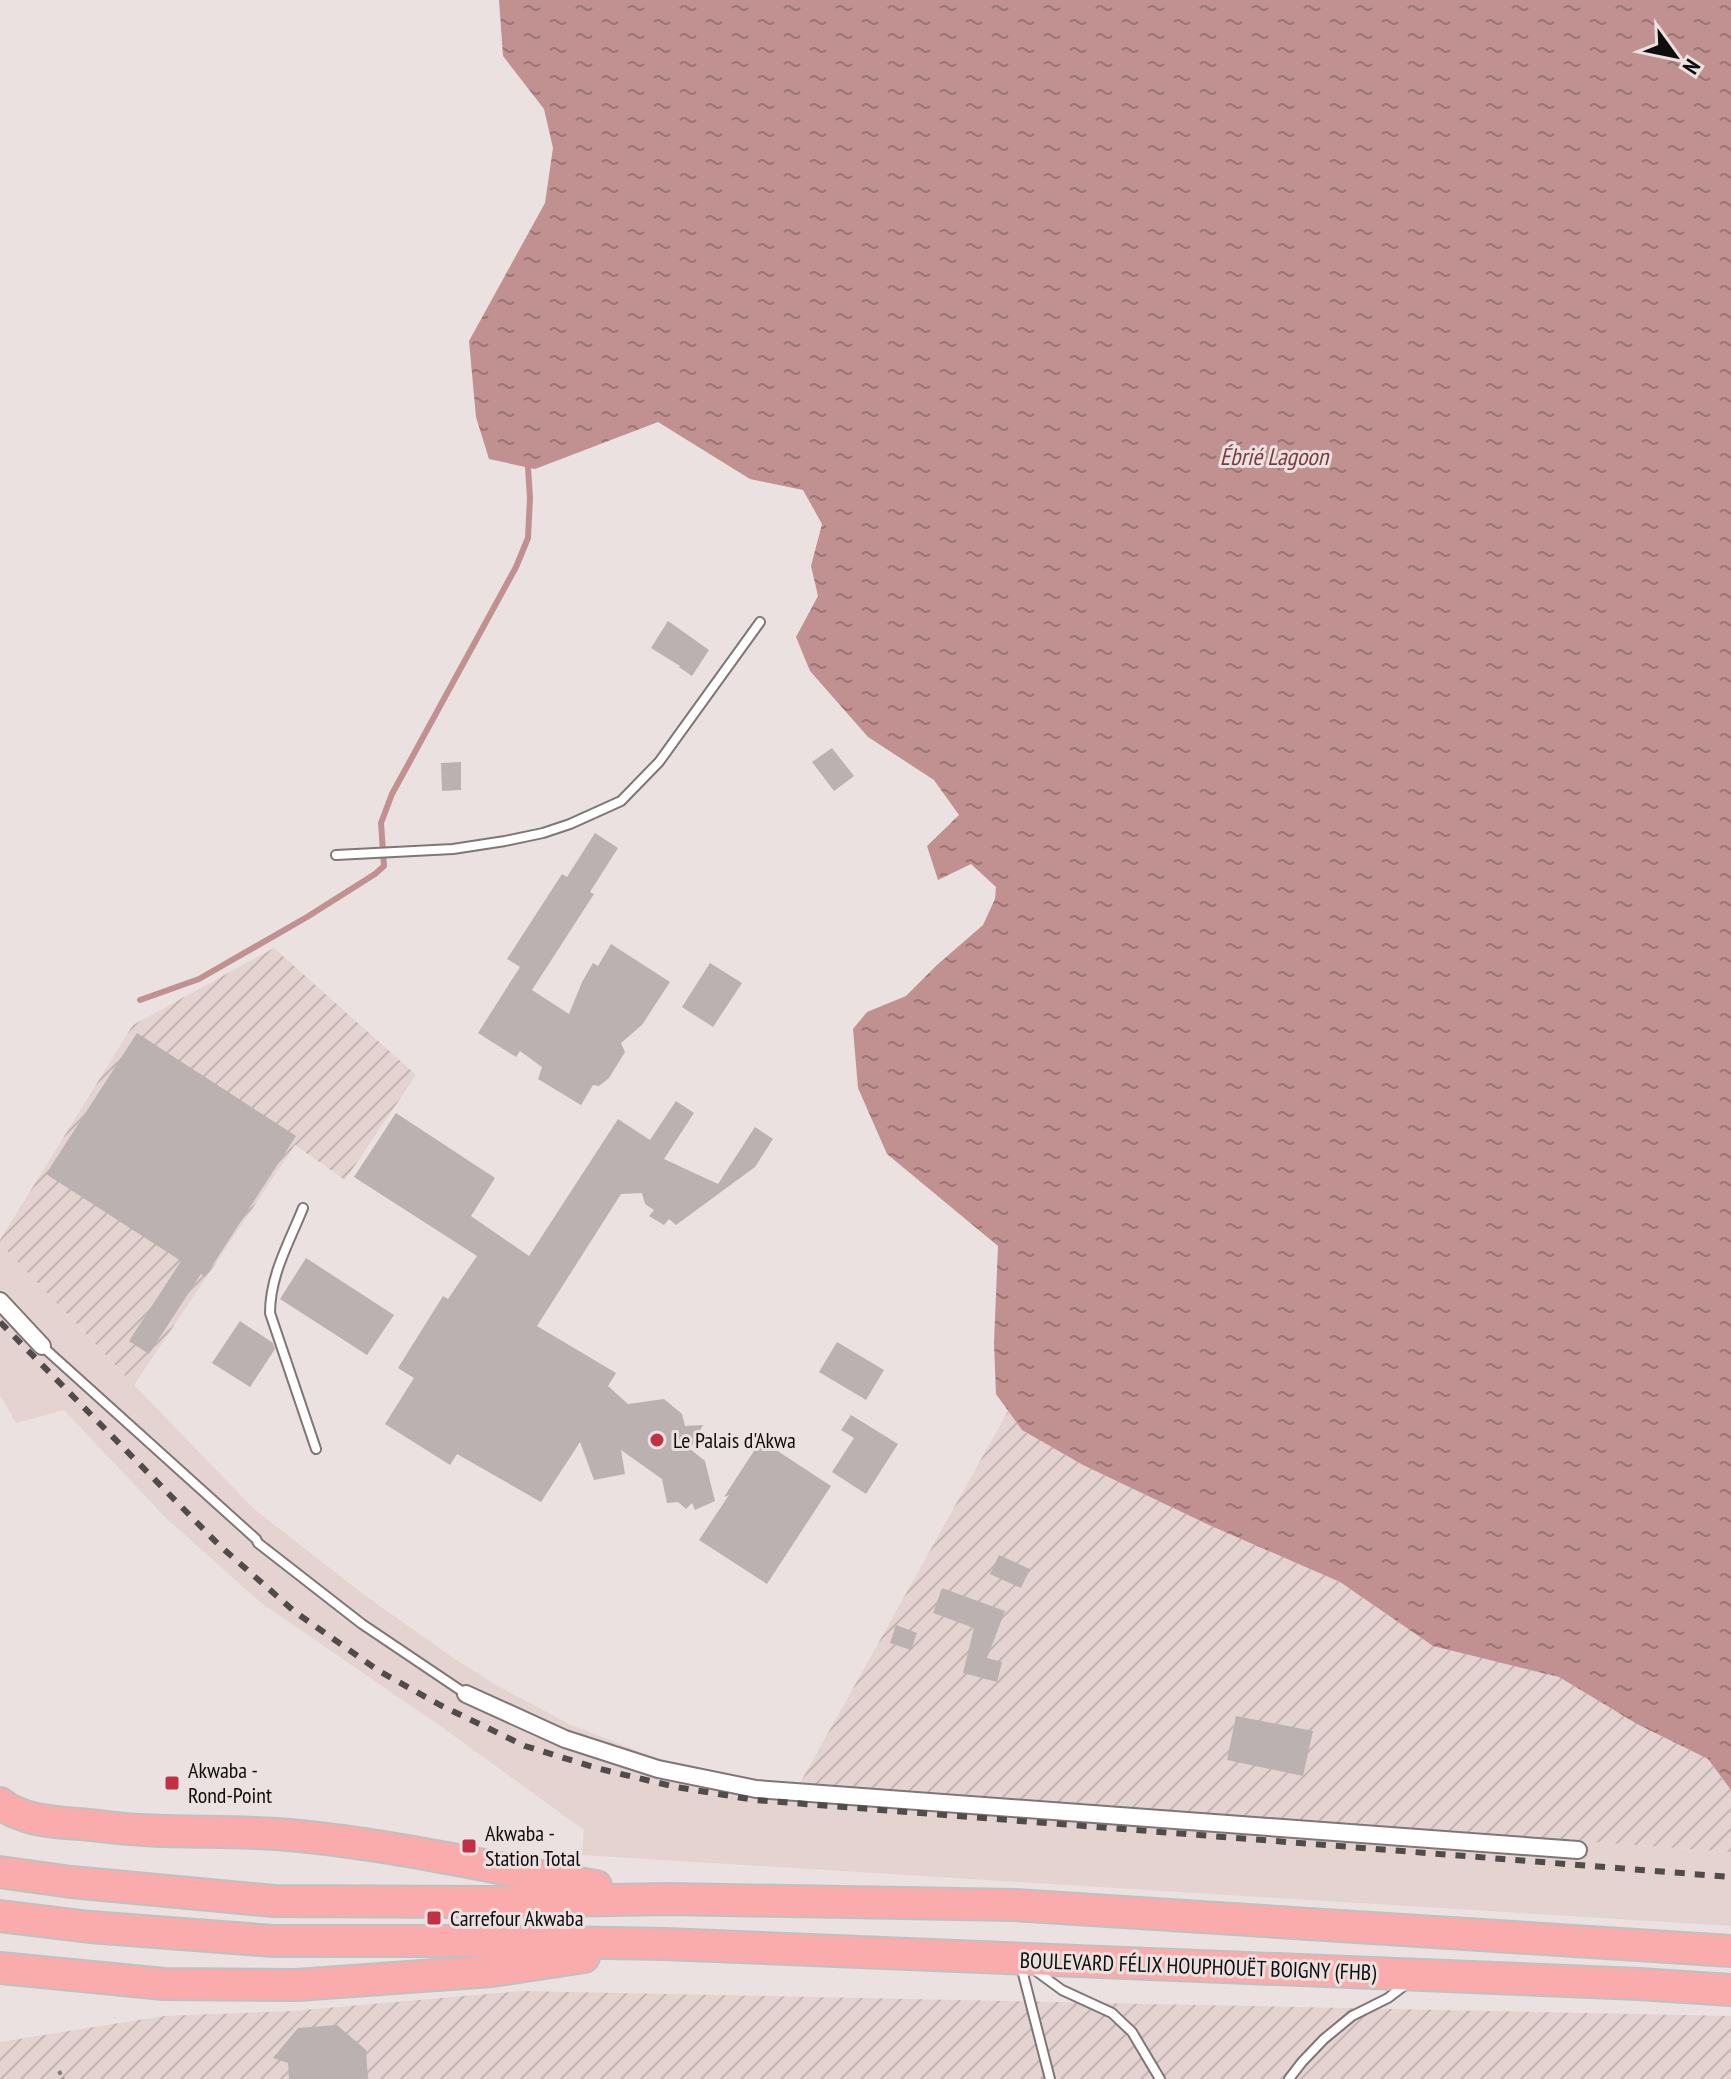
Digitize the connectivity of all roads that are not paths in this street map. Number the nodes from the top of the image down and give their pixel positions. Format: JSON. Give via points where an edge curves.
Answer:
{"nodes":[{"id":1,"x":760,"y":622,"type":"dead end"},
{"id":2,"x":336,"y":855,"type":"dead end"},
{"id":3,"x":303,"y":1208,"type":"dead end"},
{"id":4,"x":0,"y":1301,"type":"edge"},
{"id":5,"x":42,"y":1346,"type":"joint"},
{"id":6,"x":316,"y":1449,"type":"dead end"},
{"id":7,"x":466,"y":1694,"type":"joint"},
{"id":8,"x":0,"y":1803,"type":"edge"},
{"id":9,"x":1578,"y":1850,"type":"dead end"},
{"id":10,"x":0,"y":1872,"type":"edge"},
{"id":11,"x":669,"y":1899,"type":"junction"},
{"id":12,"x":0,"y":1916,"type":"edge"},
{"id":13,"x":665,"y":1944,"type":"junction"},
{"id":14,"x":1731,"y":1951,"type":"edge"},
{"id":15,"x":1019,"y":1958,"type":"junction"},
{"id":16,"x":0,"y":1968,"type":"edge"},
{"id":17,"x":1417,"y":1975,"type":"junction"},
{"id":18,"x":1731,"y":1990,"type":"edge"},
{"id":19,"x":1050,"y":2079,"type":"edge"},
{"id":20,"x":1160,"y":2079,"type":"edge"},
{"id":21,"x":1289,"y":2079,"type":"edge"}],
"edges":[{"from":1,"to":2,"type":"lane","via":[[659,762],[621,801],[543,833],[453,849]]},
{"from":3,"to":6,"type":"lane","via":[[277,1269],[270,1313]]},
{"from":4,"to":5,"type":"street"},
{"from":5,"to":7,"type":"lane","via":[[258,1543],[362,1624]]},
{"from":7,"to":9,"type":"street","via":[[578,1743],[658,1769],[756,1789]]},
{"from":8,"to":11,"type":"highway","via":[[25,1817],[109,1828],[277,1834],[375,1846]]},
{"from":10,"to":11,"type":"highway","via":[[274,1901]]},
{"from":11,"to":14,"type":"highway","name":"BOULEVARD FÉLIX HOUPHOUËT BOIGNY (FHB)","via":[[1014,1905]]},
{"from":12,"to":13,"type":"highway","via":[[274,1941]]},
{"from":13,"to":15,"type":"highway","name":"BOULEVARD FÉLIX HOUPHOUËT BOIGNY (FHB)"},
{"from":13,"to":16,"type":"highway","via":[[492,1971],[297,1985],[164,1984]]},
{"from":15,"to":17,"type":"highway","name":"BOULEVARD FÉLIX HOUPHOUËT BOIGNY (FHB)"},
{"from":15,"to":19,"type":"lane"},
{"from":15,"to":20,"type":"lane","via":[[1062,1990],[1112,2013],[1132,2032]]},
{"from":17,"to":18,"type":"highway","name":"BOULEVARD FÉLIX HOUPHOUËT BOIGNY (FHB)"},
{"from":17,"to":21,"type":"lane","via":[[1352,2016]]}]}
